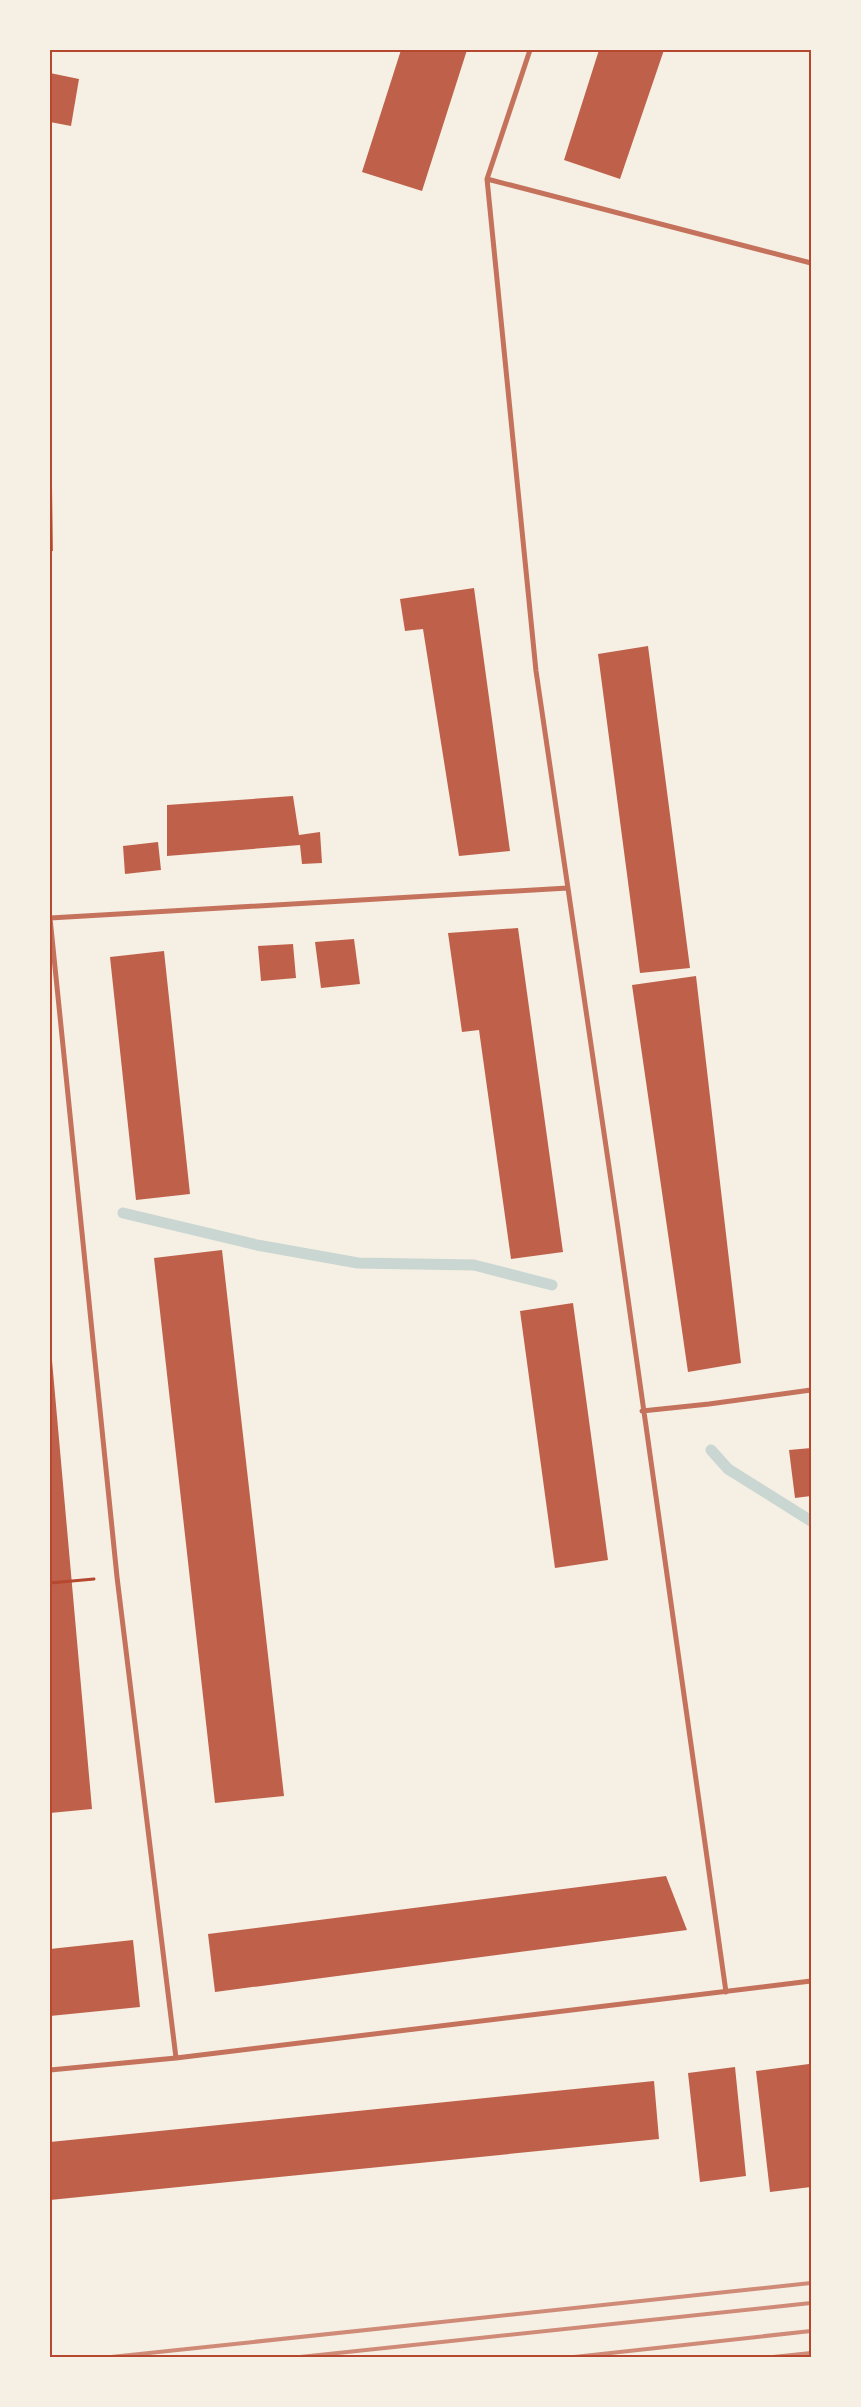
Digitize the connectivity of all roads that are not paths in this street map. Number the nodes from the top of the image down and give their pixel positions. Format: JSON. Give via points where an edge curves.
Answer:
{"nodes":[{"id":1,"x":530,"y":50,"type":"edge"},
{"id":2,"x":487,"y":179,"type":"junction"},
{"id":3,"x":811,"y":263,"type":"edge"},
{"id":4,"x":568,"y":888,"type":"junction"},
{"id":5,"x":50,"y":918,"type":"edge"},
{"id":6,"x":811,"y":1390,"type":"edge"},
{"id":7,"x":642,"y":1411,"type":"junction"},
{"id":8,"x":811,"y":1981,"type":"edge"},
{"id":9,"x":726,"y":1992,"type":"junction"},
{"id":10,"x":176,"y":2058,"type":"junction"},
{"id":11,"x":50,"y":2070,"type":"edge"}],
"edges":[{"from":1,"to":2,"type":"street"},
{"from":2,"to":3,"type":"street"},
{"from":2,"to":4,"type":"street","via":[[536,671]]},
{"from":4,"to":5,"type":"street"},
{"from":4,"to":7,"type":"street"},
{"from":5,"to":10,"type":"street","via":[[117,1578]]},
{"from":6,"to":7,"type":"street"},
{"from":7,"to":9,"type":"street"},
{"from":8,"to":9,"type":"street"},
{"from":9,"to":10,"type":"street"},
{"from":10,"to":11,"type":"street"}]}
